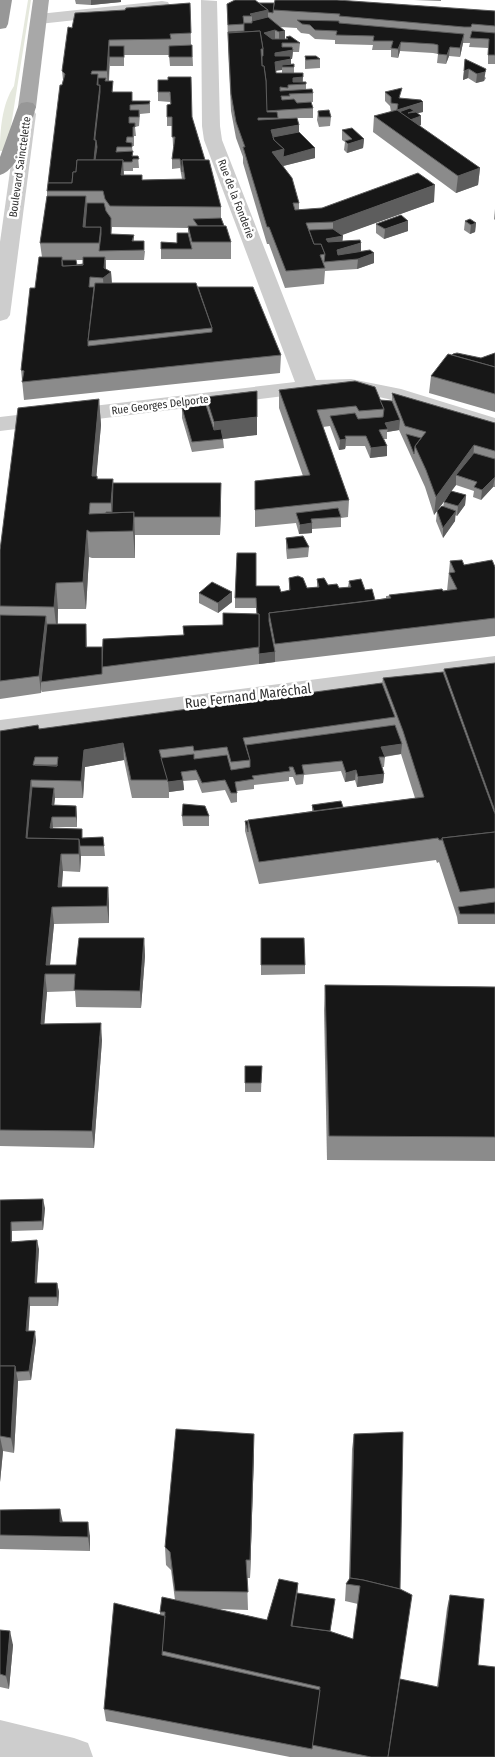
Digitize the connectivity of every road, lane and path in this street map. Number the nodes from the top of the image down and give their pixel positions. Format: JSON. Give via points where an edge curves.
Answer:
{"nodes":[{"id":1,"x":4,"y":0,"type":"edge"},
{"id":2,"x":41,"y":0,"type":"edge"},
{"id":3,"x":217,"y":0,"type":"edge"},
{"id":4,"x":39,"y":19,"type":"junction"},
{"id":5,"x":0,"y":24,"type":"edge"},
{"id":6,"x":28,"y":107,"type":"junction"},
{"id":7,"x":0,"y":169,"type":"edge"},
{"id":8,"x":0,"y":315,"type":"edge"},
{"id":9,"x":308,"y":388,"type":"junction"},
{"id":10,"x":0,"y":424,"type":"edge"},
{"id":11,"x":495,"y":425,"type":"edge"},
{"id":12,"x":495,"y":664,"type":"edge"},
{"id":13,"x":0,"y":729,"type":"edge"},
{"id":14,"x":0,"y":1739,"type":"edge"},
{"id":15,"x":74,"y":1757,"type":"edge"}],
"edges":[{"from":1,"to":5,"type":"highway"},
{"from":2,"to":4,"type":"main road"},
{"from":3,"to":4,"type":"street"},
{"from":3,"to":9,"type":"street","name":"Rue de la Fonderie","via":[[211,126],[214,140]]},
{"from":4,"to":6,"type":"main road"},
{"from":6,"to":7,"type":"highway","via":[[10,158]]},
{"from":6,"to":8,"type":"street","name":"Boulevard Sainctelette"},
{"from":9,"to":10,"type":"street","name":"Rue Georges Delporte"},
{"from":9,"to":11,"type":"street","name":"Rue Georges Delporte","via":[[351,385],[393,394]]},
{"from":12,"to":13,"type":"street","name":"Rue Fernand Maréchal"},
{"from":14,"to":15,"type":"street"}]}
